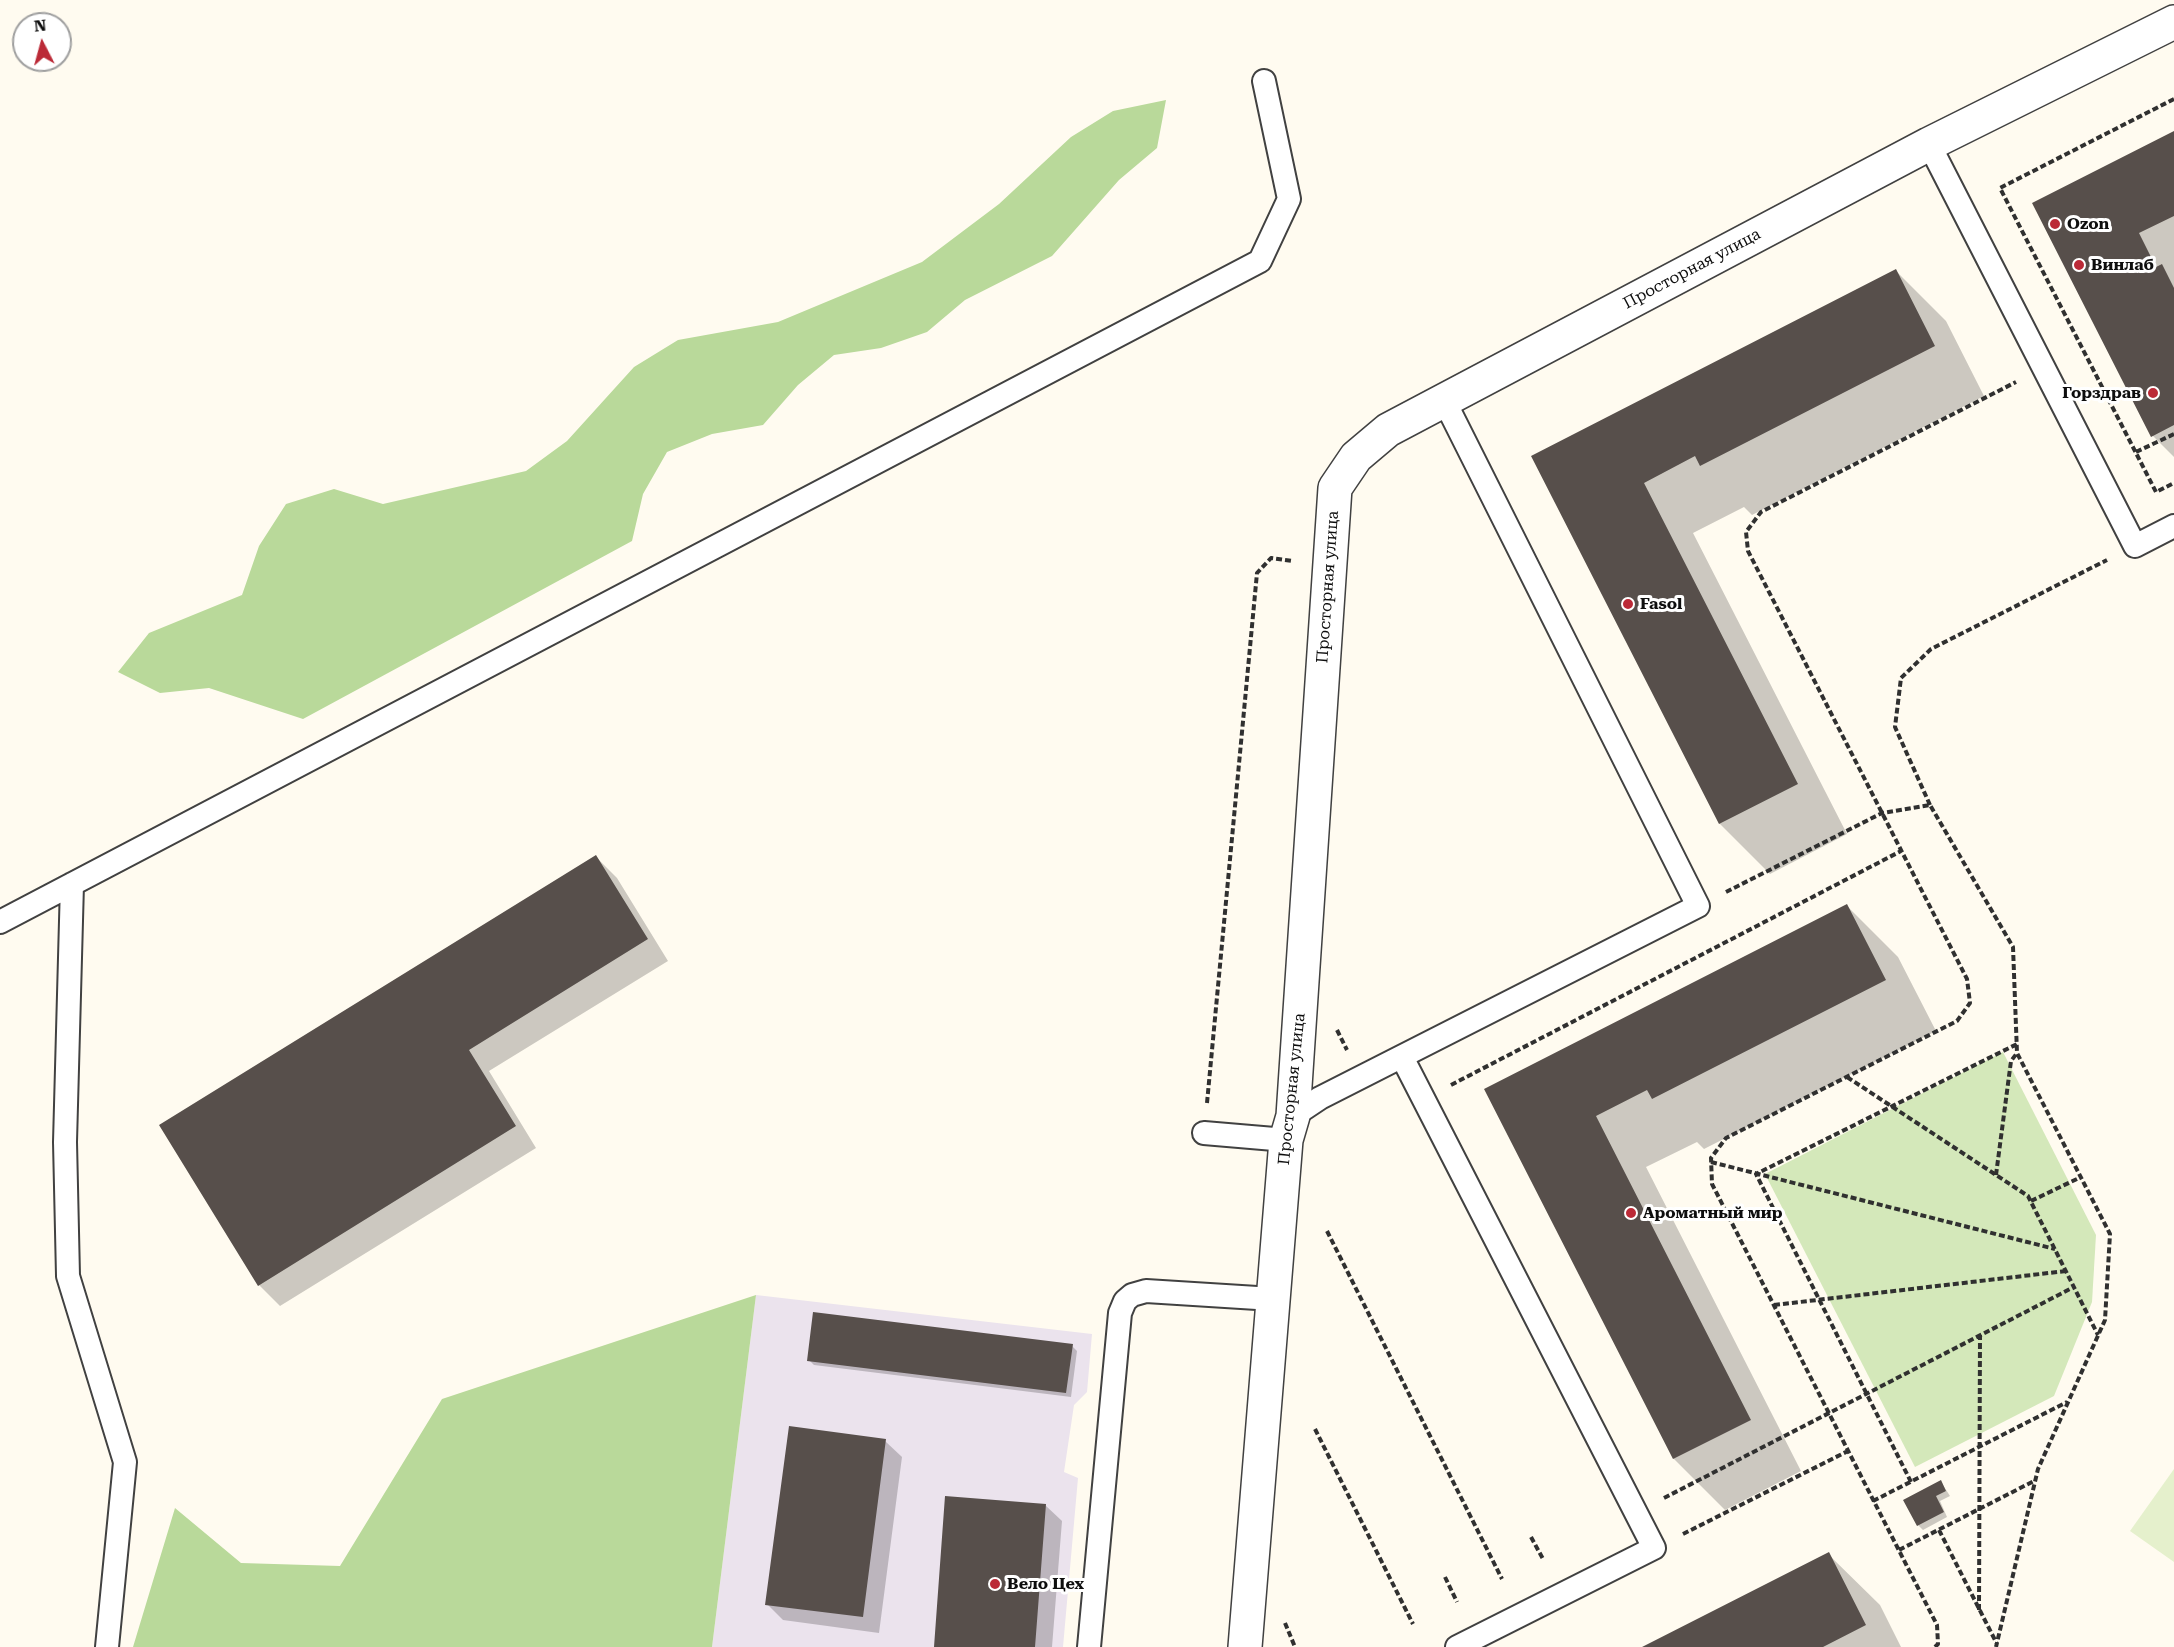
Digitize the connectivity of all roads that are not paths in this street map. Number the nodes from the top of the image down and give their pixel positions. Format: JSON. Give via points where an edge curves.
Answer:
{"nodes":[{"id":1,"x":2174,"y":22,"type":"edge"},
{"id":2,"x":1264,"y":81,"type":"dead end"},
{"id":3,"x":1929,"y":144,"type":"junction"},
{"id":4,"x":1444,"y":400,"type":"junction"},
{"id":5,"x":2174,"y":526,"type":"edge"},
{"id":6,"x":72,"y":884,"type":"junction"},
{"id":7,"x":0,"y":922,"type":"edge"},
{"id":8,"x":1402,"y":1057,"type":"junction"},
{"id":9,"x":1289,"y":1128,"type":"junction"},
{"id":10,"x":1204,"y":1133,"type":"road end"},
{"id":11,"x":1273,"y":1299,"type":"junction"},
{"id":12,"x":107,"y":1647,"type":"edge"},
{"id":13,"x":1089,"y":1647,"type":"edge"},
{"id":14,"x":1245,"y":1647,"type":"edge"},
{"id":15,"x":1456,"y":1647,"type":"edge"}],
"edges":[{"from":1,"to":3,"type":"street","name":"Просторная улица"},
{"from":2,"to":6,"type":"lane","via":[[1289,199],[1260,261]]},
{"from":3,"to":4,"type":"street","name":"Просторная улица"},
{"from":3,"to":5,"type":"lane","via":[[2134,546]]},
{"from":4,"to":8,"type":"lane","via":[[1698,906]]},
{"from":4,"to":9,"type":"street","name":"Просторная улица","via":[[1388,430],[1356,457],[1335,488]]},
{"from":6,"to":7,"type":"lane"},
{"from":6,"to":12,"type":"lane","via":[[65,1142],[68,1276],[125,1462]]},
{"from":8,"to":9,"type":"lane","via":[[1320,1098]]},
{"from":8,"to":15,"type":"lane","via":[[1653,1548]]},
{"from":9,"to":10,"type":"lane"},
{"from":9,"to":11,"type":"street","name":"Просторная улица"},
{"from":11,"to":13,"type":"lane","via":[[1146,1291],[1125,1301],[1120,1313]]},
{"from":11,"to":14,"type":"street","name":"Просторная улица"}]}
